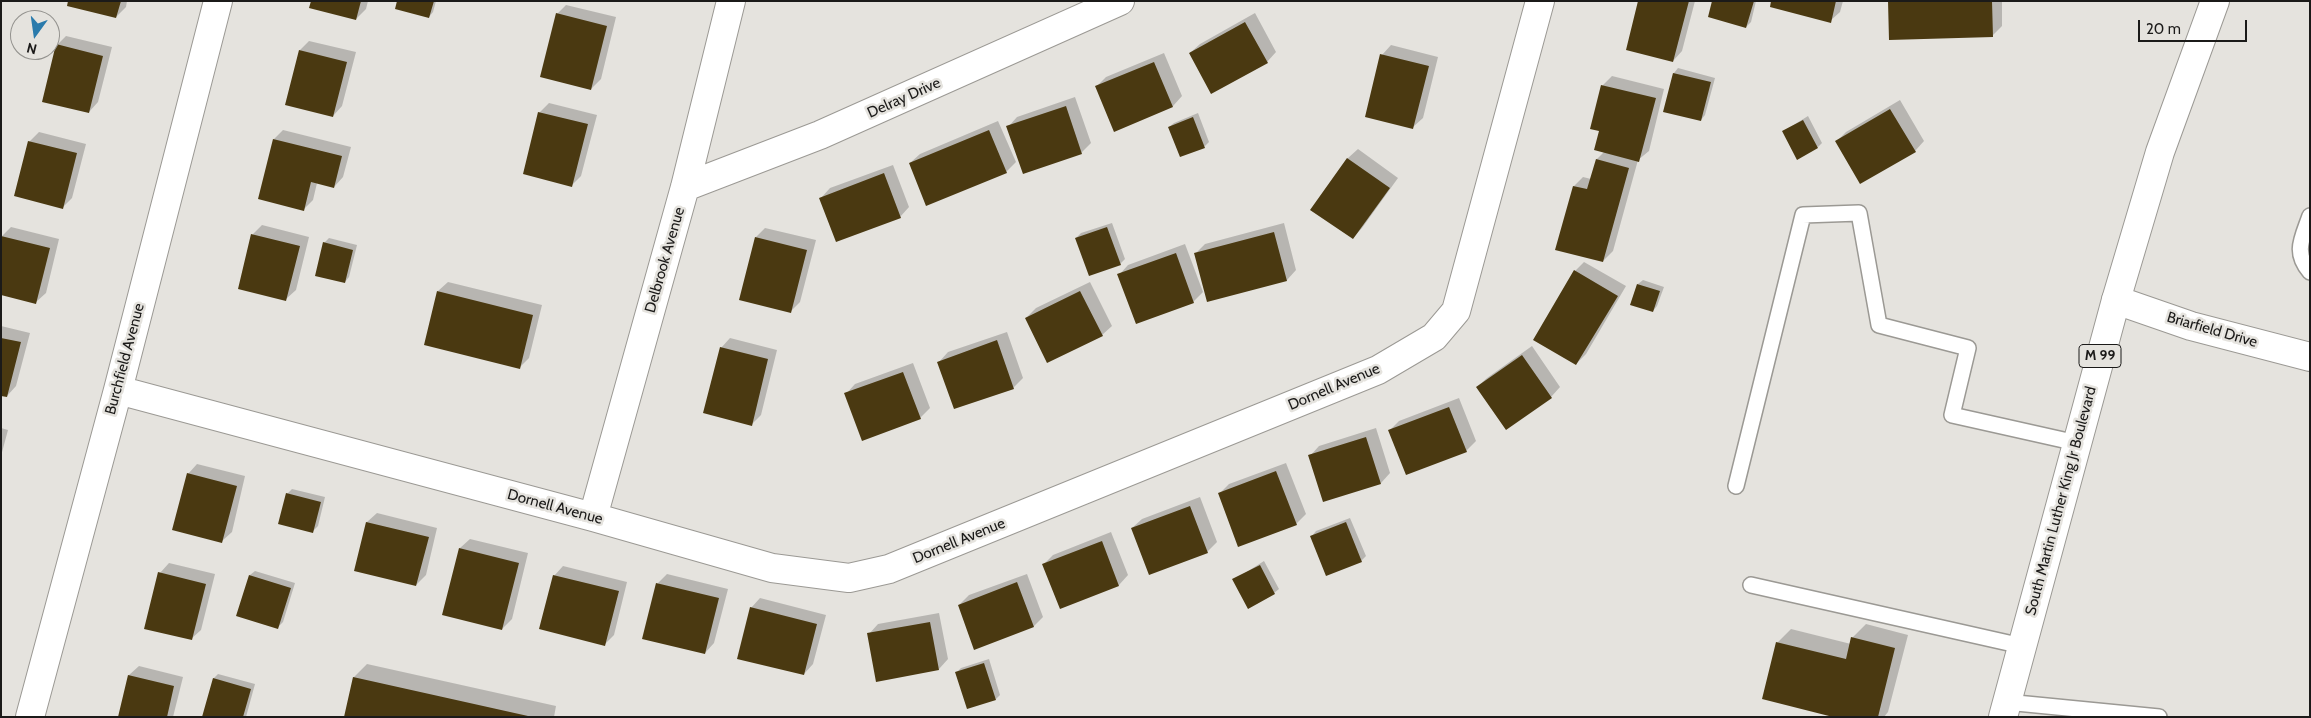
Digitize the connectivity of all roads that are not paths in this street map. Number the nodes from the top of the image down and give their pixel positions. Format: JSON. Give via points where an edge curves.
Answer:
{"nodes":[{"id":1,"x":218,"y":1,"type":"edge"},
{"id":2,"x":731,"y":1,"type":"edge"},
{"id":3,"x":1120,"y":1,"type":"edge"},
{"id":4,"x":1540,"y":1,"type":"edge"},
{"id":5,"x":2215,"y":1,"type":"edge"},
{"id":6,"x":685,"y":187,"type":"junction"},
{"id":7,"x":2310,"y":216,"type":"edge"},
{"id":8,"x":2310,"y":272,"type":"edge"},
{"id":9,"x":2116,"y":300,"type":"junction"},
{"id":10,"x":2310,"y":357,"type":"edge"},
{"id":11,"x":118,"y":390,"type":"junction"},
{"id":12,"x":2077,"y":444,"type":"junction"},
{"id":13,"x":1736,"y":486,"type":"dead end"},
{"id":14,"x":593,"y":517,"type":"junction"},
{"id":15,"x":1751,"y":585,"type":"dead end"},
{"id":16,"x":2022,"y":646,"type":"junction"},
{"id":17,"x":2004,"y":710,"type":"edge"},
{"id":18,"x":30,"y":717,"type":"edge"},
{"id":19,"x":2159,"y":717,"type":"edge"}],
"edges":[{"from":1,"to":11,"type":"street","name":"Burchfield Avenue"},
{"from":2,"to":6,"type":"street","name":"Delbrook Avenue"},
{"from":3,"to":6,"type":"street","name":"Delray Drive","via":[[820,135]]},
{"from":4,"to":14,"type":"street","name":"Dornell Avenue","via":[[1456,310],[1434,337],[1378,370],[890,569],[849,578],[772,568]]},
{"from":5,"to":9,"type":"street","name":"South Martin Luther King Jr Boulevard","number":"M 99","via":[[2160,152]]},
{"from":6,"to":14,"type":"street","name":"Delbrook Avenue"},
{"from":7,"to":8,"type":"lane","via":[[2299,248],[2302,261]]},
{"from":9,"to":10,"type":"street","name":"Briarfield Drive","via":[[2191,326]]},
{"from":9,"to":12,"type":"street","name":"South Martin Luther King Jr Boulevard","number":"M 99"},
{"from":11,"to":14,"type":"street","name":"Dornell Avenue"},
{"from":11,"to":18,"type":"street","name":"Burchfield Avenue"},
{"from":12,"to":13,"type":"lane","via":[[1952,415],[1968,348],[1879,325],[1859,213],[1803,215]]},
{"from":12,"to":16,"type":"street","name":"South Martin Luther King Jr Boulevard","number":"M 99"},
{"from":15,"to":16,"type":"lane"},
{"from":16,"to":17,"type":"street","name":"South Martin Luther King Jr Boulevard","number":"M 99"},
{"from":17,"to":19,"type":"lane"}]}
